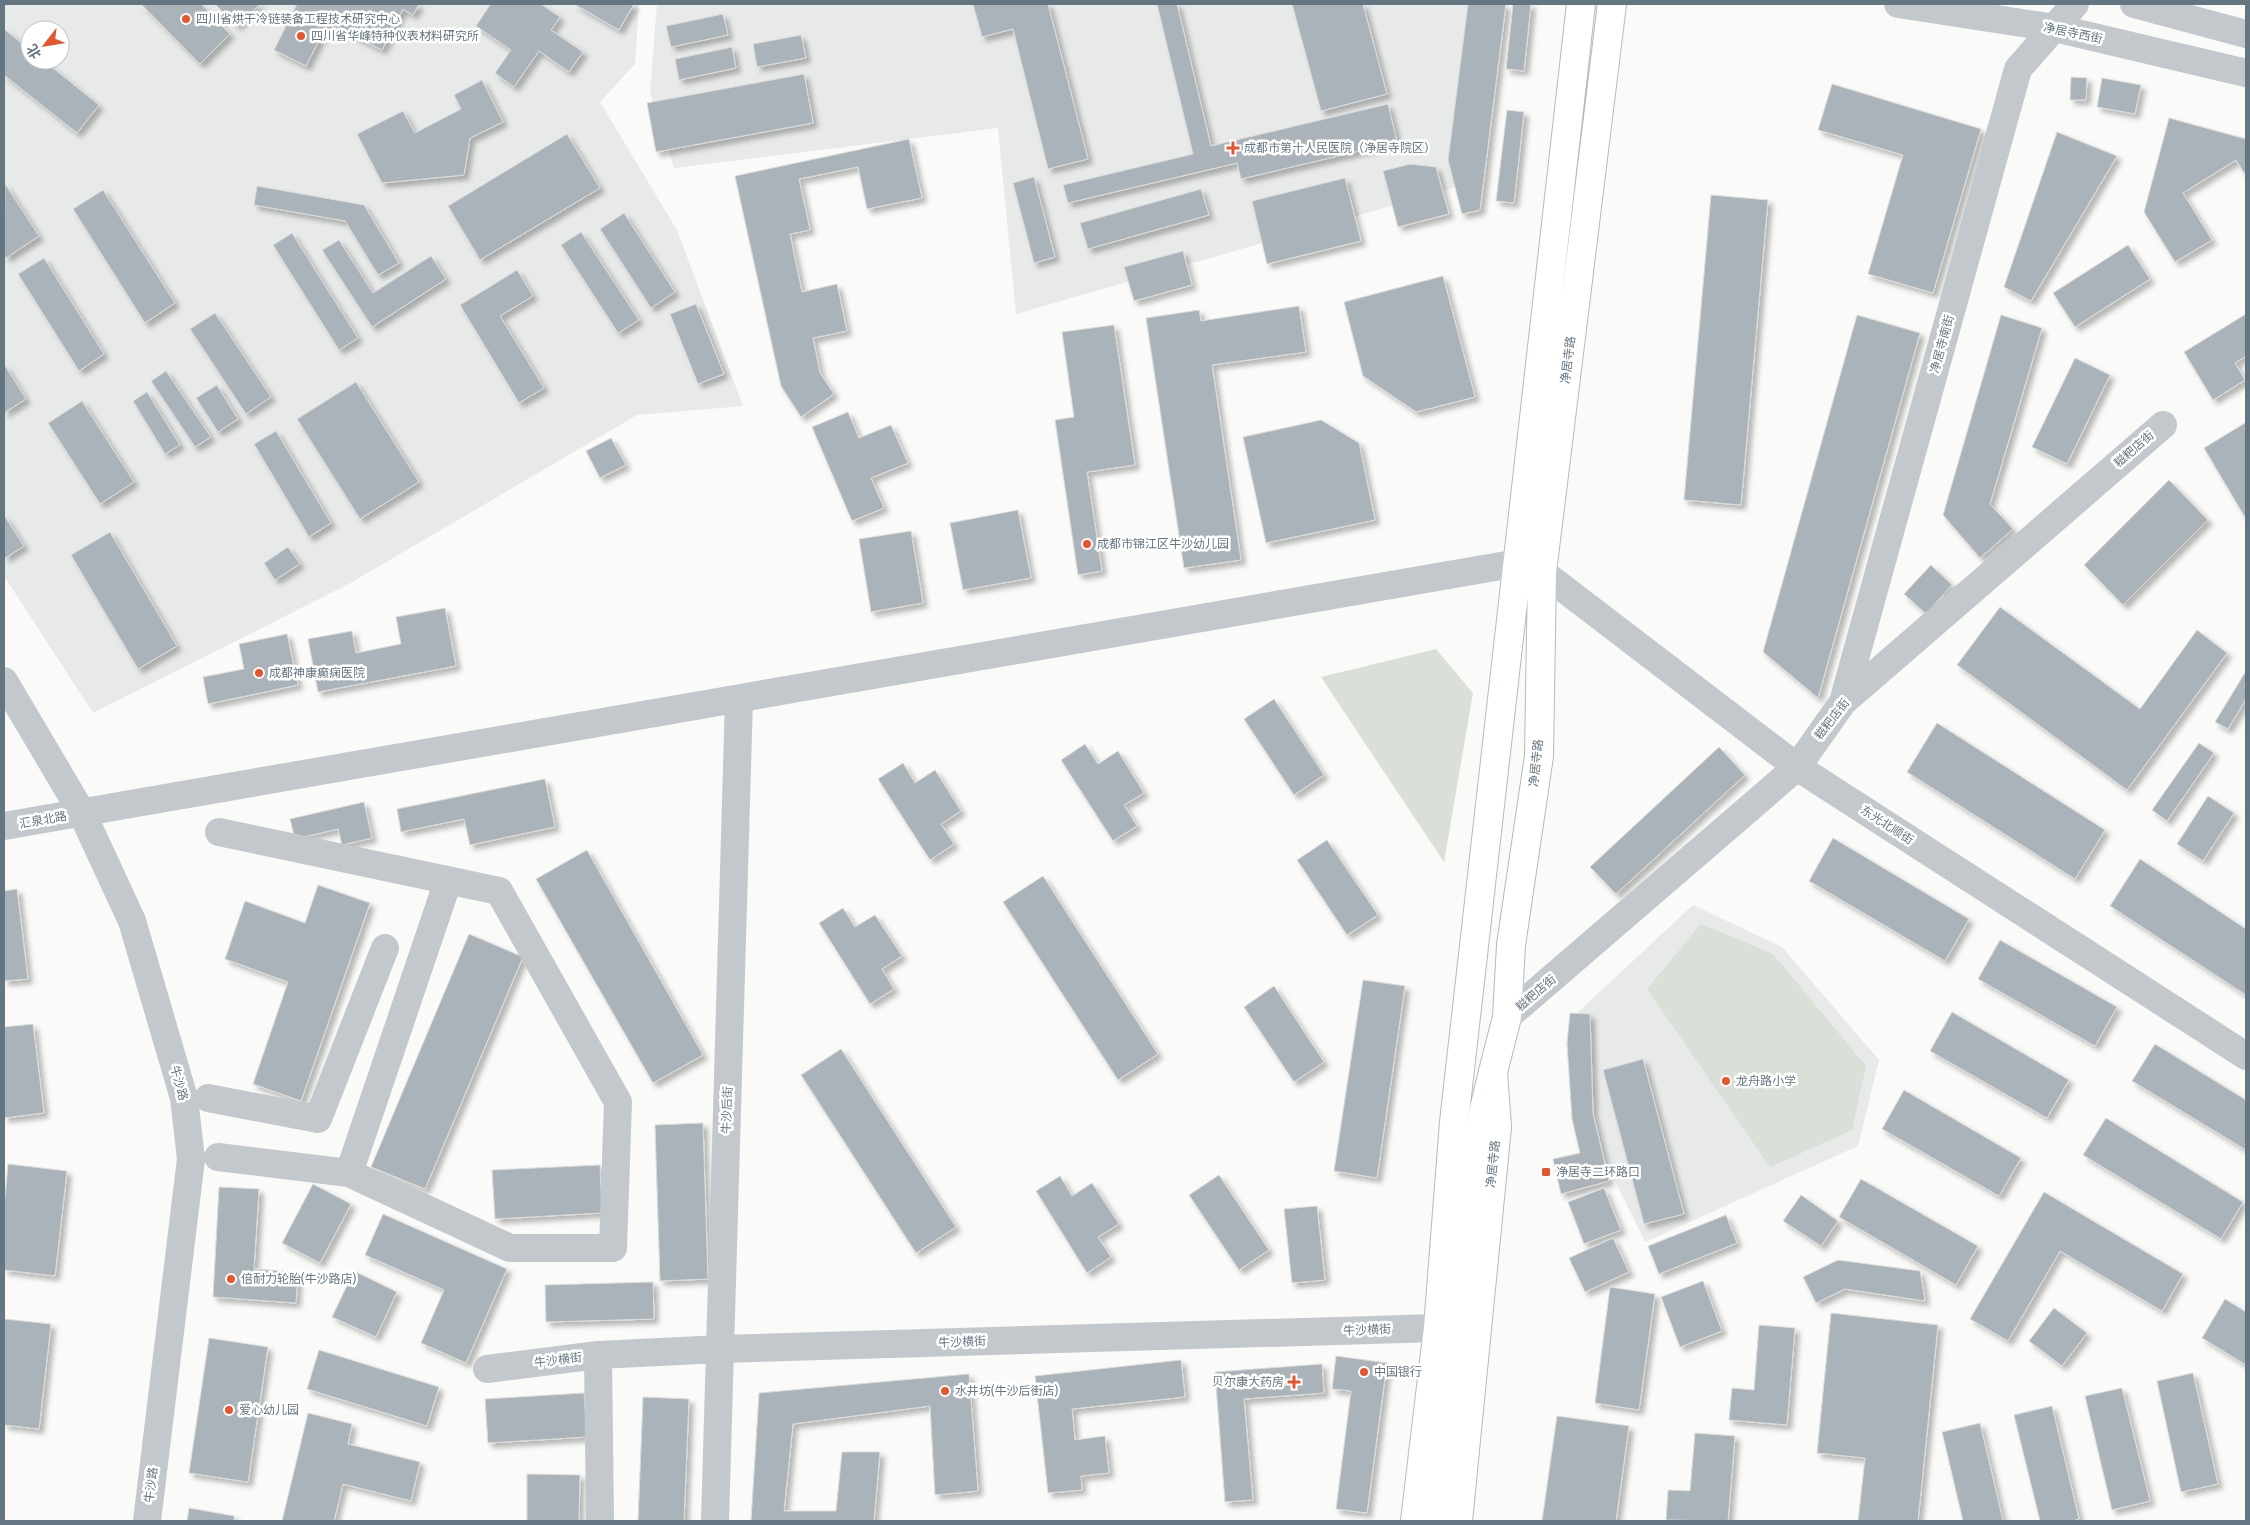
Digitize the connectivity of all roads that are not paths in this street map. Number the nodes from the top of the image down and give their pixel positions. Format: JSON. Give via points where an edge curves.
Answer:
{"nodes":[{"id":1,"x":1581,"y":4,"type":"edge"},
{"id":2,"x":1612,"y":4,"type":"edge"},
{"id":3,"x":1898,"y":4,"type":"edge"},
{"id":4,"x":2075,"y":4,"type":"edge"},
{"id":5,"x":2134,"y":4,"type":"edge"},
{"id":6,"x":2054,"y":28,"type":"junction"},
{"id":7,"x":2246,"y":34,"type":"edge"},
{"id":8,"x":2246,"y":73,"type":"edge"},
{"id":9,"x":2163,"y":425,"type":"dead end"},
{"id":10,"x":1530,"y":568,"type":"junction"},
{"id":11,"x":4,"y":681,"type":"edge"},
{"id":12,"x":739,"y":699,"type":"junction"},
{"id":13,"x":1843,"y":702,"type":"junction"},
{"id":14,"x":1796,"y":767,"type":"junction"},
{"id":15,"x":82,"y":813,"type":"junction"},
{"id":16,"x":4,"y":826,"type":"edge"},
{"id":17,"x":220,"y":832,"type":"dead end"},
{"id":18,"x":448,"y":881,"type":"junction"},
{"id":19,"x":385,"y":948,"type":"dead end"},
{"id":20,"x":1507,"y":1017,"type":"junction"},
{"id":21,"x":2246,"y":1056,"type":"edge"},
{"id":22,"x":1493,"y":1072,"type":"junction"},
{"id":23,"x":208,"y":1098,"type":"dead end"},
{"id":24,"x":218,"y":1157,"type":"dead end"},
{"id":25,"x":349,"y":1173,"type":"junction"},
{"id":26,"x":1438,"y":1328,"type":"junction"},
{"id":27,"x":721,"y":1349,"type":"junction"},
{"id":28,"x":598,"y":1355,"type":"junction"},
{"id":29,"x":487,"y":1369,"type":"dead end"},
{"id":30,"x":147,"y":1521,"type":"edge"},
{"id":31,"x":600,"y":1521,"type":"edge"},
{"id":32,"x":715,"y":1521,"type":"edge"},
{"id":33,"x":1416,"y":1521,"type":"edge"},
{"id":34,"x":1434,"y":1521,"type":"edge"},
{"id":35,"x":1458,"y":1521,"type":"edge"}],
"edges":[{"from":1,"to":10,"type":"main road","name":"净居寺路"},
{"from":2,"to":10,"type":"main road","name":"净居寺路"},
{"from":3,"to":6,"type":"street","name":"净居寺西街"},
{"from":4,"to":6,"type":"street","name":"净居寺南街"},
{"from":5,"to":7,"type":"street"},
{"from":6,"to":8,"type":"street","name":"净居寺西街"},
{"from":6,"to":13,"type":"street","name":"净居寺南街","via":[[2018,69]]},
{"from":9,"to":13,"type":"street","name":"糍粑店街"},
{"from":10,"to":12,"type":"street","name":"汇泉北路"},
{"from":10,"to":14,"type":"street","name":"东光北顺街"},
{"from":10,"to":20,"type":"main road","name":"净居寺路","via":[[1539,756],[1511,945]]},
{"from":10,"to":26,"type":"main road","name":"净居寺路","via":[[1454,1122]]},
{"from":11,"to":15,"type":"street","name":"牛沙路"},
{"from":12,"to":15,"type":"street","name":"汇泉北路"},
{"from":12,"to":27,"type":"street","name":"牛沙后街"},
{"from":13,"to":14,"type":"street","name":"糍粑店街"},
{"from":14,"to":20,"type":"street","name":"糍粑店街"},
{"from":14,"to":21,"type":"street","name":"东光北顺街"},
{"from":15,"to":16,"type":"street","name":"汇泉北路"},
{"from":15,"to":30,"type":"street","name":"牛沙路","via":[[132,921],[184,1098],[191,1159]]},
{"from":17,"to":18,"type":"street"},
{"from":18,"to":25,"type":"street"},
{"from":18,"to":25,"type":"street","via":[[499,891],[618,1102],[612,1248],[510,1248]]},
{"from":19,"to":23,"type":"street","via":[[318,1119]]},
{"from":20,"to":22,"type":"main road","name":"净居寺路"},
{"from":22,"to":34,"type":"main road","via":[[1483,1113],[1444,1416]]},
{"from":22,"to":35,"type":"main road","name":"净居寺路","via":[[1497,1127]]},
{"from":24,"to":25,"type":"street"},
{"from":26,"to":27,"type":"street","name":"牛沙横街"},
{"from":26,"to":33,"type":"main road","name":"净居寺路"},
{"from":27,"to":28,"type":"street","name":"牛沙横街"},
{"from":27,"to":32,"type":"street","name":"牛沙后街"},
{"from":28,"to":29,"type":"street","name":"牛沙横街"},
{"from":28,"to":31,"type":"street"}]}
